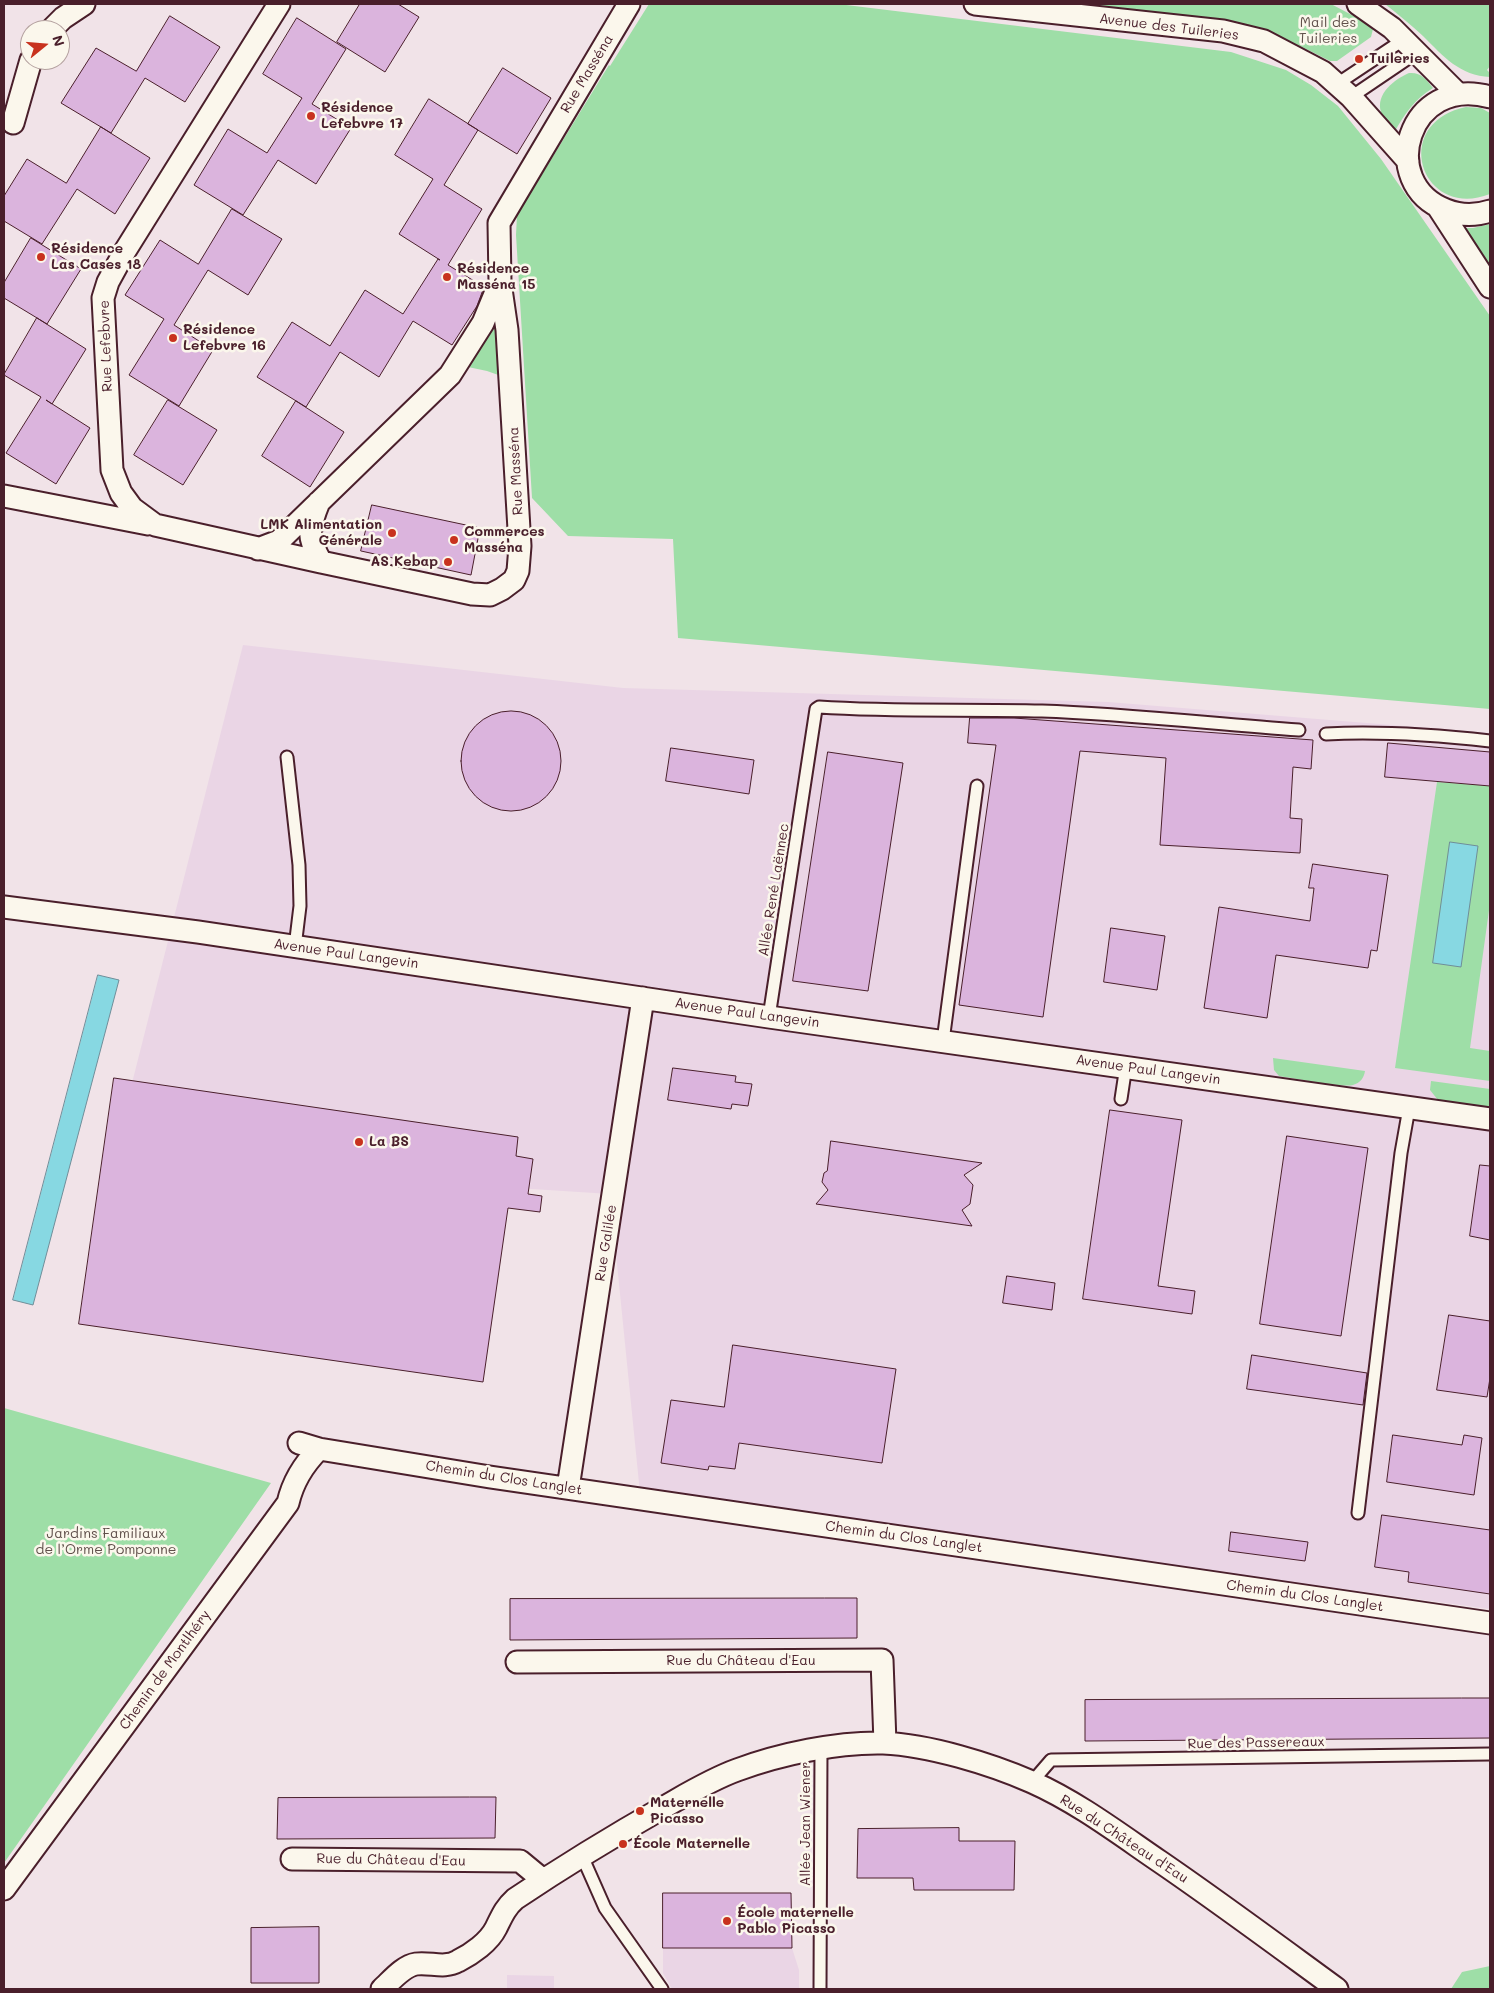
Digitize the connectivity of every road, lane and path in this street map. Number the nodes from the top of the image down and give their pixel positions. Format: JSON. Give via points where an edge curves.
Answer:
{"nodes":[{"id":1,"x":84,"y":4,"type":"edge"},
{"id":2,"x":279,"y":4,"type":"edge"},
{"id":3,"x":629,"y":4,"type":"edge"},
{"id":4,"x":975,"y":4,"type":"edge"},
{"id":5,"x":1358,"y":4,"type":"edge"},
{"id":6,"x":61,"y":20,"type":"edge"},
{"id":7,"x":1409,"y":47,"type":"junction"},
{"id":8,"x":28,"y":70,"type":"edge"},
{"id":9,"x":1344,"y":90,"type":"junction"},
{"id":10,"x":1457,"y":93,"type":"junction"},
{"id":11,"x":1490,"y":97,"type":"edge"},
{"id":12,"x":14,"y":123,"type":"dead end"},
{"id":13,"x":1408,"y":161,"type":"junction"},
{"id":14,"x":1438,"y":207,"type":"junction"},
{"id":15,"x":1490,"y":211,"type":"edge"},
{"id":16,"x":500,"y":282,"type":"junction"},
{"id":17,"x":1490,"y":287,"type":"edge"},
{"id":18,"x":4,"y":496,"type":"edge"},
{"id":19,"x":319,"y":502,"type":"junction"},
{"id":20,"x":155,"y":525,"type":"junction"},
{"id":21,"x":258,"y":550,"type":"junction"},
{"id":22,"x":321,"y":562,"type":"junction"},
{"id":23,"x":1300,"y":730,"type":"dead end"},
{"id":24,"x":1326,"y":734,"type":"dead end"},
{"id":25,"x":1490,"y":741,"type":"edge"},
{"id":26,"x":287,"y":757,"type":"dead end"},
{"id":27,"x":977,"y":786,"type":"dead end"},
{"id":28,"x":4,"y":907,"type":"edge"},
{"id":29,"x":295,"y":946,"type":"junction"},
{"id":30,"x":643,"y":998,"type":"junction"},
{"id":31,"x":769,"y":1017,"type":"junction"},
{"id":32,"x":943,"y":1041,"type":"junction"},
{"id":33,"x":1126,"y":1066,"type":"junction"},
{"id":34,"x":1122,"y":1099,"type":"dead end"},
{"id":35,"x":1409,"y":1108,"type":"junction"},
{"id":36,"x":1490,"y":1119,"type":"edge"},
{"id":37,"x":309,"y":1446,"type":"joint"},
{"id":38,"x":568,"y":1488,"type":"junction"},
{"id":39,"x":1358,"y":1513,"type":"dead end"},
{"id":40,"x":1490,"y":1623,"type":"edge"},
{"id":41,"x":517,"y":1662,"type":"dead end"},
{"id":42,"x":885,"y":1743,"type":"junction"},
{"id":43,"x":821,"y":1748,"type":"junction"},
{"id":44,"x":1490,"y":1754,"type":"edge"},
{"id":45,"x":1032,"y":1782,"type":"junction"},
{"id":46,"x":582,"y":1856,"type":"junction"},
{"id":47,"x":292,"y":1859,"type":"dead end"},
{"id":48,"x":542,"y":1880,"type":"junction"},
{"id":49,"x":4,"y":1889,"type":"edge"},
{"id":50,"x":382,"y":1989,"type":"edge"},
{"id":51,"x":662,"y":1989,"type":"edge"},
{"id":52,"x":820,"y":1989,"type":"edge"},
{"id":53,"x":1337,"y":1989,"type":"edge"}],
"edges":[{"from":1,"to":6,"type":"street"},
{"from":2,"to":20,"type":"street","name":"Rue Lefebvre","via":[[125,251],[103,298],[112,470],[121,493],[132,508]]},
{"from":3,"to":16,"type":"street","name":"Rue Masséna","via":[[499,223]]},
{"from":4,"to":9,"type":"street","name":"Avenue des Tuileries","via":[[1223,31],[1264,41],[1323,72]]},
{"from":5,"to":7,"type":"street","via":[[1392,28]]},
{"from":7,"to":9,"type":"lane"},
{"from":7,"to":9,"type":"lane"},
{"from":7,"to":10,"type":"street"},
{"from":8,"to":12,"type":"street"},
{"from":9,"to":13,"type":"street","name":"Avenue des Tuileries"},
{"from":10,"to":11,"type":"street","via":[[1475,92]]},
{"from":10,"to":13,"type":"street","via":[[1436,102],[1419,118],[1408,146]]},
{"from":13,"to":14,"type":"street","via":[[1413,180],[1423,195]]},
{"from":14,"to":15,"type":"street","via":[[1457,214],[1478,215]]},
{"from":14,"to":17,"type":"street"},
{"from":16,"to":19,"type":"street","name":"Rue Masséna","via":[[483,323],[450,375]]},
{"from":16,"to":22,"type":"street","name":"Rue Masséna","via":[[507,330],[520,546],[514,580],[490,595],[472,594]]},
{"from":18,"to":20,"type":"street"},
{"from":19,"to":21,"type":"street","name":"Rue Masséna","via":[[279,541]]},
{"from":19,"to":22,"type":"street","name":"Rue Masséna","via":[[310,523],[311,545]]},
{"from":20,"to":21,"type":"street","name":"Rue Lefebvre"},
{"from":21,"to":22,"type":"street","name":"Rue Masséna"},
{"from":23,"to":31,"type":"lane","name":"Allée René Laënnec","via":[[1046,711],[819,707],[816,709]]},
{"from":24,"to":25,"type":"lane","via":[[1361,732]]},
{"from":26,"to":29,"type":"lane","via":[[299,865],[300,906]]},
{"from":27,"to":32,"type":"lane"},
{"from":28,"to":29,"type":"street","name":"Avenue Paul Langevin"},
{"from":29,"to":30,"type":"street","name":"Avenue Paul Langevin"},
{"from":30,"to":31,"type":"street","name":"Avenue Paul Langevin"},
{"from":30,"to":38,"type":"street","name":"Rue Galilée"},
{"from":31,"to":32,"type":"street","name":"Avenue Paul Langevin"},
{"from":32,"to":33,"type":"street","name":"Avenue Paul Langevin"},
{"from":33,"to":34,"type":"lane"},
{"from":33,"to":35,"type":"street","name":"Avenue Paul Langevin"},
{"from":35,"to":36,"type":"street","name":"Avenue Paul Langevin"},
{"from":35,"to":39,"type":"lane"},
{"from":37,"to":38,"type":"street","name":"Chemin du Clos Langlet"},
{"from":37,"to":49,"type":"street","name":"Chemin de Montlhéry","via":[[288,1503]]},
{"from":38,"to":40,"type":"street","name":"Chemin du Clos Langlet"},
{"from":41,"to":42,"type":"street","name":"Rue du Château d'Eau","via":[[882,1660]]},
{"from":42,"to":43,"type":"street","name":"Rue du Château d'Eau"},
{"from":42,"to":45,"type":"street","name":"Rue du Château d'Eau","via":[[960,1758]]},
{"from":43,"to":46,"type":"street","name":"Rue du Château d'Eau","via":[[737,1770],[708,1783]]},
{"from":43,"to":52,"type":"lane","name":"Allée Jean Wiener"},
{"from":44,"to":45,"type":"lane","name":"Rue des Passereaux","via":[[1051,1760]]},
{"from":45,"to":53,"type":"street","name":"Rue du Château d'Eau","via":[[1128,1840]]},
{"from":46,"to":48,"type":"street","name":"Rue du Château d'Eau"},
{"from":46,"to":51,"type":"lane","via":[[605,1908]]},
{"from":47,"to":48,"type":"street","name":"Rue du Château d'Eau","via":[[520,1861]]},
{"from":48,"to":50,"type":"street","name":"Rue du Château d'Eau","via":[[510,1903],[490,1937],[458,1962],[441,1966],[415,1964]]}]}
